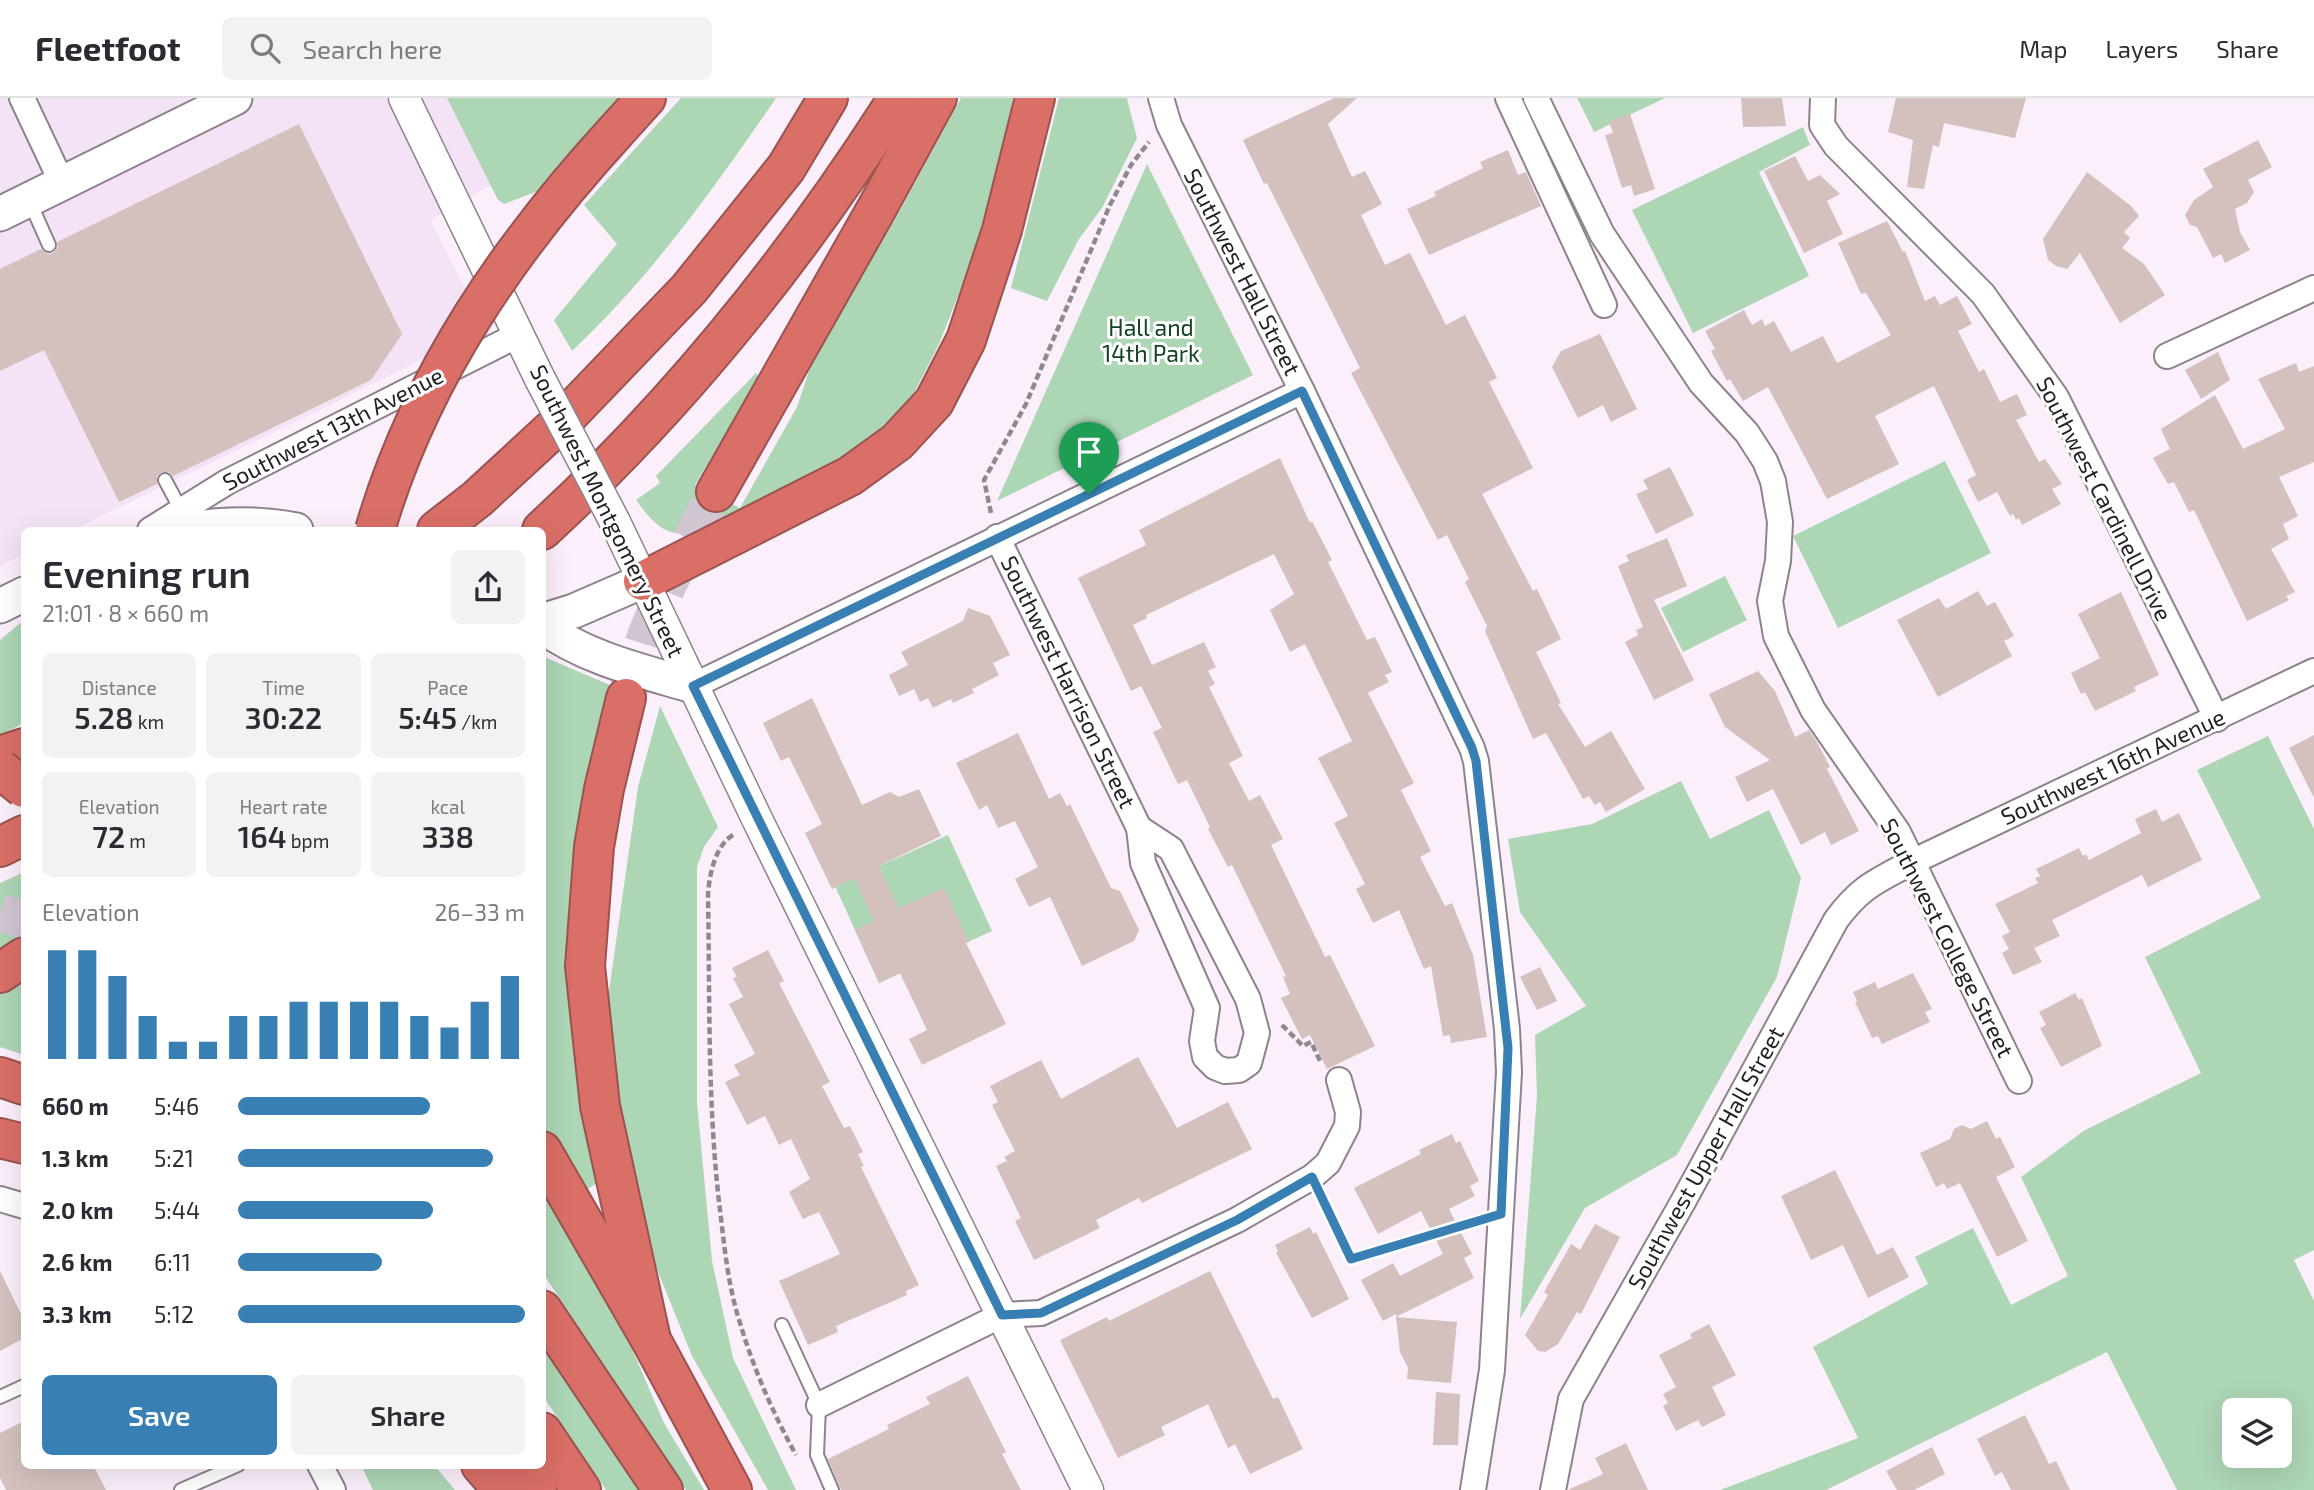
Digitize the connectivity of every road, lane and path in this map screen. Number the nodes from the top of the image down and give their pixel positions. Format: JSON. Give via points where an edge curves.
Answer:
{"nodes":[{"id":1,"x":22,"y":98,"type":"edge"},
{"id":2,"x":235,"y":98,"type":"edge"},
{"id":3,"x":404,"y":98,"type":"edge"},
{"id":4,"x":646,"y":98,"type":"edge"},
{"id":5,"x":828,"y":98,"type":"edge"},
{"id":6,"x":898,"y":98,"type":"edge"},
{"id":7,"x":937,"y":98,"type":"edge"},
{"id":8,"x":1035,"y":98,"type":"edge"},
{"id":9,"x":1161,"y":98,"type":"edge"},
{"id":10,"x":1508,"y":98,"type":"edge"},
{"id":11,"x":1536,"y":98,"type":"edge"},
{"id":12,"x":1822,"y":98,"type":"edge"},
{"id":13,"x":1169,"y":125,"type":"junction"},
{"id":14,"x":62,"y":183,"type":"junction"},
{"id":15,"x":15,"y":207,"type":"edge"},
{"id":16,"x":49,"y":246,"type":"dead end"},
{"id":17,"x":2314,"y":288,"type":"edge"},
{"id":18,"x":1604,"y":305,"type":"dead end"},
{"id":19,"x":520,"y":334,"type":"junction"},
{"id":20,"x":2167,"y":356,"type":"dead end"},
{"id":21,"x":1302,"y":391,"type":"junction"},
{"id":22,"x":165,"y":480,"type":"dead end"},
{"id":23,"x":716,"y":492,"type":"tunnel mouth"},
{"id":24,"x":183,"y":520,"type":"edge"},
{"id":25,"x":160,"y":527,"type":"edge"},
{"id":26,"x":247,"y":527,"type":"edge"},
{"id":27,"x":376,"y":527,"type":"edge"},
{"id":28,"x":442,"y":527,"type":"edge"},
{"id":29,"x":545,"y":527,"type":"edge"},
{"id":30,"x":997,"y":537,"type":"junction"},
{"id":31,"x":643,"y":581,"type":"junction"},
{"id":32,"x":21,"y":596,"type":"edge"},
{"id":33,"x":0,"y":606,"type":"edge"},
{"id":34,"x":546,"y":621,"type":"edge"},
{"id":35,"x":546,"y":626,"type":"edge"},
{"id":36,"x":2314,"y":671,"type":"edge"},
{"id":37,"x":693,"y":686,"type":"junction"},
{"id":38,"x":626,"y":698,"type":"tunnel mouth"},
{"id":39,"x":2217,"y":719,"type":"junction"},
{"id":40,"x":21,"y":749,"type":"edge"},
{"id":41,"x":0,"y":756,"type":"edge"},
{"id":42,"x":0,"y":769,"type":"edge"},
{"id":43,"x":21,"y":779,"type":"edge"},
{"id":44,"x":21,"y":786,"type":"edge"},
{"id":45,"x":0,"y":789,"type":"edge"},
{"id":46,"x":757,"y":819,"type":"junction"},
{"id":47,"x":1139,"y":828,"type":"junction"},
{"id":48,"x":21,"y":836,"type":"edge"},
{"id":49,"x":0,"y":847,"type":"edge"},
{"id":50,"x":1912,"y":863,"type":"junction"},
{"id":51,"x":21,"y":959,"type":"edge"},
{"id":52,"x":0,"y":973,"type":"edge"},
{"id":53,"x":1285,"y":1028,"type":"dead end"},
{"id":54,"x":0,"y":1077,"type":"edge"},
{"id":55,"x":1339,"y":1080,"type":"joint"},
{"id":56,"x":2019,"y":1081,"type":"dead end"},
{"id":57,"x":21,"y":1084,"type":"edge"},
{"id":58,"x":0,"y":1138,"type":"edge"},
{"id":59,"x":21,"y":1143,"type":"edge"},
{"id":60,"x":546,"y":1158,"type":"edge"},
{"id":61,"x":1312,"y":1177,"type":"junction"},
{"id":62,"x":0,"y":1199,"type":"edge"},
{"id":63,"x":21,"y":1205,"type":"edge"},
{"id":64,"x":1501,"y":1214,"type":"junction"},
{"id":65,"x":1002,"y":1315,"type":"junction"},
{"id":66,"x":546,"y":1316,"type":"edge"},
{"id":67,"x":782,"y":1325,"type":"dead end"},
{"id":68,"x":651,"y":1340,"type":"junction"},
{"id":69,"x":21,"y":1387,"type":"edge"},
{"id":70,"x":0,"y":1398,"type":"edge"},
{"id":71,"x":819,"y":1405,"type":"junction"},
{"id":72,"x":546,"y":1438,"type":"edge"},
{"id":73,"x":796,"y":1456,"type":"dead end"},
{"id":74,"x":229,"y":1469,"type":"edge"},
{"id":75,"x":322,"y":1469,"type":"edge"},
{"id":76,"x":485,"y":1469,"type":"edge"},
{"id":77,"x":522,"y":1469,"type":"edge"},
{"id":78,"x":181,"y":1490,"type":"edge"},
{"id":79,"x":333,"y":1490,"type":"edge"},
{"id":80,"x":503,"y":1490,"type":"edge"},
{"id":81,"x":537,"y":1490,"type":"edge"},
{"id":82,"x":582,"y":1490,"type":"edge"},
{"id":83,"x":663,"y":1490,"type":"edge"},
{"id":84,"x":732,"y":1490,"type":"edge"},
{"id":85,"x":832,"y":1490,"type":"edge"},
{"id":86,"x":1088,"y":1490,"type":"edge"},
{"id":87,"x":1474,"y":1490,"type":"edge"},
{"id":88,"x":1553,"y":1490,"type":"edge"}],
"edges":[{"from":1,"to":14,"type":"street"},
{"from":2,"to":14,"type":"main road"},
{"from":3,"to":19,"type":"street","name":"Southwest Montgomery Street"},
{"from":4,"to":27,"type":"highway","bridge":true,"via":[[532,229],[446,357],[410,429]]},
{"from":5,"to":28,"type":"highway","via":[[786,169],[688,289],[568,415]]},
{"from":6,"to":29,"type":"highway","via":[[848,177],[770,284],[627,450]]},
{"from":7,"to":23,"type":"highway"},
{"from":8,"to":31,"type":"highway","via":[[1002,230],[966,340],[934,402],[897,442],[850,476]]},
{"from":9,"to":13,"type":"street","name":"Southwest Hall Street"},
{"from":10,"to":18,"type":"street"},
{"from":11,"to":50,"type":"street","name":"Southwest College Street","via":[[1602,234],[1701,383],[1756,443],[1765,461],[1780,522],[1770,601],[1776,636],[1813,710],[1898,832]]},
{"from":12,"to":39,"type":"street","name":"Southwest Cardinell Drive","via":[[1822,125],[1836,146],[1983,294],[2056,397]]},
{"from":13,"to":21,"type":"street","name":"Southwest Hall Street"},
{"from":13,"to":30,"type":"path","via":[[1147,143],[1110,205],[1026,404],[984,480]]},
{"from":14,"to":15,"type":"main road"},
{"from":15,"to":16,"type":"lane"},
{"from":17,"to":20,"type":"street"},
{"from":19,"to":24,"type":"street","name":"Southwest 13th Avenue","via":[[227,482]]},
{"from":19,"to":31,"type":"street","name":"Southwest Montgomery Street","bridge":true},
{"from":21,"to":30,"type":"street"},
{"from":21,"to":64,"type":"street","name":"Southwest Hall Street","via":[[1472,748],[1508,1048]]},
{"from":22,"to":24,"type":"lane"},
{"from":24,"to":25,"type":"street","name":"Southwest 13th Avenue"},
{"from":24,"to":26,"type":"main road"},
{"from":30,"to":37,"type":"street"},
{"from":30,"to":47,"type":"street","name":"Southwest Harrison Street"},
{"from":31,"to":34,"type":"main road"},
{"from":31,"to":37,"type":"street","name":"Southwest Montgomery Street"},
{"from":32,"to":33,"type":"main road"},
{"from":35,"to":37,"type":"main road","via":[[564,642]]},
{"from":36,"to":39,"type":"street","name":"Southwest 16th Avenue"},
{"from":37,"to":46,"type":"street","name":"Southwest Montgomery Street"},
{"from":38,"to":68,"type":"highway","via":[[594,846],[585,967],[600,1106]]},
{"from":39,"to":50,"type":"street","name":"Southwest 16th Avenue"},
{"from":40,"to":41,"type":"highway"},
{"from":42,"to":44,"type":"highway","bridge":true},
{"from":43,"to":45,"type":"highway"},
{"from":46,"to":65,"type":"street","name":"Southwest Montgomery Street"},
{"from":46,"to":73,"type":"path","via":[[720,847],[709,879],[711,1114],[724,1248],[739,1321],[766,1396]]},
{"from":47,"to":47,"type":"street","name":"Southwest Harrison Street","via":[[1143,863],[1207,1008],[1202,1041],[1205,1057],[1215,1067],[1239,1070],[1249,1063],[1257,1033],[1248,999],[1171,849]]},
{"from":48,"to":49,"type":"highway"},
{"from":50,"to":56,"type":"street","name":"Southwest College Street"},
{"from":50,"to":88,"type":"street","name":"Southwest Upper Hall Street","via":[[1862,889],[1836,920],[1571,1399]]},
{"from":51,"to":52,"type":"highway"},
{"from":53,"to":55,"type":"path","via":[[1303,1046],[1311,1042],[1325,1072]]},
{"from":54,"to":57,"type":"highway"},
{"from":55,"to":61,"type":"street","via":[[1347,1126],[1328,1163]]},
{"from":58,"to":59,"type":"highway"},
{"from":60,"to":68,"type":"highway"},
{"from":61,"to":64,"type":"path","via":[[1351,1259]]},
{"from":61,"to":65,"type":"street","via":[[1226,1226],[1041,1313]]},
{"from":62,"to":63,"type":"street"},
{"from":64,"to":87,"type":"street","via":[[1492,1370]]},
{"from":65,"to":71,"type":"street"},
{"from":65,"to":86,"type":"street","name":"Southwest Montgomery Street"},
{"from":66,"to":83,"type":"highway"},
{"from":67,"to":71,"type":"lane"},
{"from":68,"to":84,"type":"highway"},
{"from":69,"to":70,"type":"lane"},
{"from":71,"to":85,"type":"lane","via":[[817,1455]]},
{"from":72,"to":82,"type":"highway"},
{"from":74,"to":78,"type":"lane"},
{"from":75,"to":79,"type":"street"},
{"from":76,"to":80,"type":"highway"},
{"from":77,"to":81,"type":"highway"}]}
